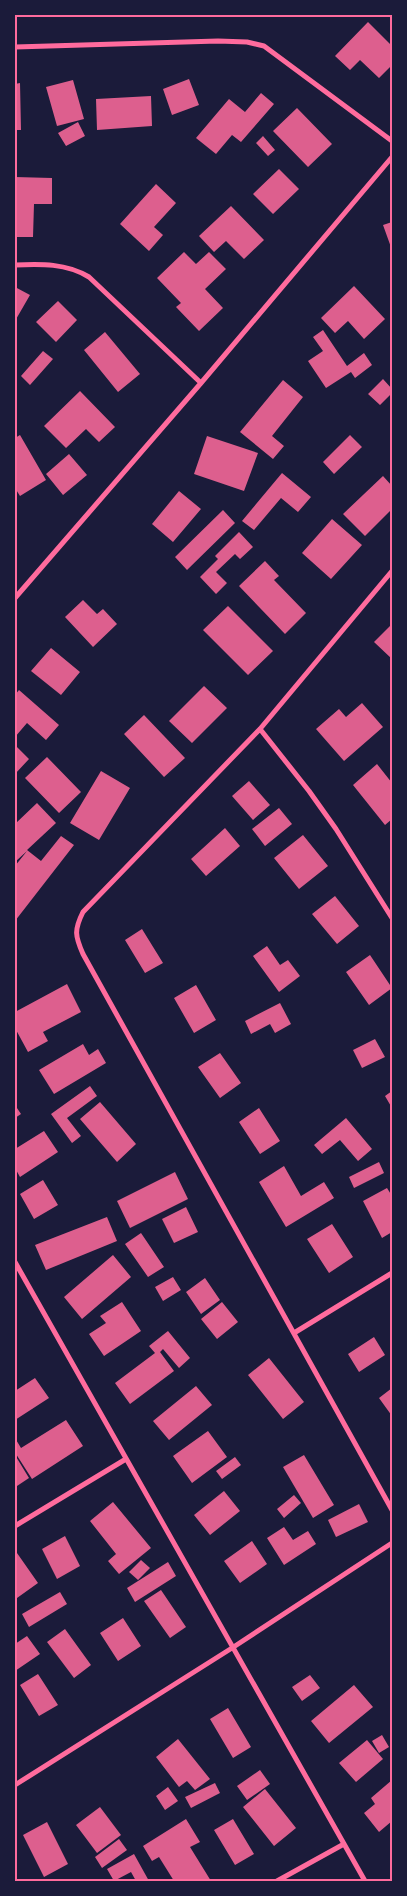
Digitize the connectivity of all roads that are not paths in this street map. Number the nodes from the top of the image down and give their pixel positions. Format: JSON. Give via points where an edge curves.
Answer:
{"nodes":[{"id":1,"x":15,"y":47,"type":"edge"},
{"id":2,"x":392,"y":141,"type":"edge"},
{"id":3,"x":392,"y":156,"type":"edge"},
{"id":4,"x":15,"y":265,"type":"edge"},
{"id":5,"x":201,"y":383,"type":"junction"},
{"id":6,"x":392,"y":571,"type":"edge"},
{"id":7,"x":15,"y":598,"type":"edge"},
{"id":8,"x":260,"y":729,"type":"junction"},
{"id":9,"x":392,"y":918,"type":"edge"},
{"id":10,"x":15,"y":1262,"type":"edge"},
{"id":11,"x":392,"y":1273,"type":"edge"},
{"id":12,"x":294,"y":1333,"type":"junction"},
{"id":13,"x":126,"y":1459,"type":"junction"},
{"id":14,"x":392,"y":1510,"type":"edge"},
{"id":15,"x":15,"y":1526,"type":"edge"},
{"id":16,"x":392,"y":1543,"type":"edge"},
{"id":17,"x":232,"y":1648,"type":"junction"},
{"id":18,"x":15,"y":1785,"type":"edge"},
{"id":19,"x":344,"y":1844,"type":"junction"},
{"id":20,"x":277,"y":1881,"type":"edge"},
{"id":21,"x":365,"y":1881,"type":"edge"}],
"edges":[{"from":1,"to":2,"type":"street","via":[[218,41],[264,46]]},
{"from":3,"to":5,"type":"street"},
{"from":4,"to":5,"type":"street","via":[[64,266],[89,277]]},
{"from":5,"to":7,"type":"street"},
{"from":6,"to":8,"type":"street"},
{"from":8,"to":9,"type":"street","via":[[336,829]]},
{"from":8,"to":12,"type":"street","via":[[90,906],[79,921],[76,937]]},
{"from":10,"to":13,"type":"street"},
{"from":11,"to":12,"type":"street"},
{"from":12,"to":14,"type":"street"},
{"from":13,"to":15,"type":"street"},
{"from":13,"to":17,"type":"street"},
{"from":16,"to":17,"type":"street"},
{"from":17,"to":18,"type":"street"},
{"from":17,"to":19,"type":"street"},
{"from":19,"to":20,"type":"street"},
{"from":19,"to":21,"type":"street"}]}
